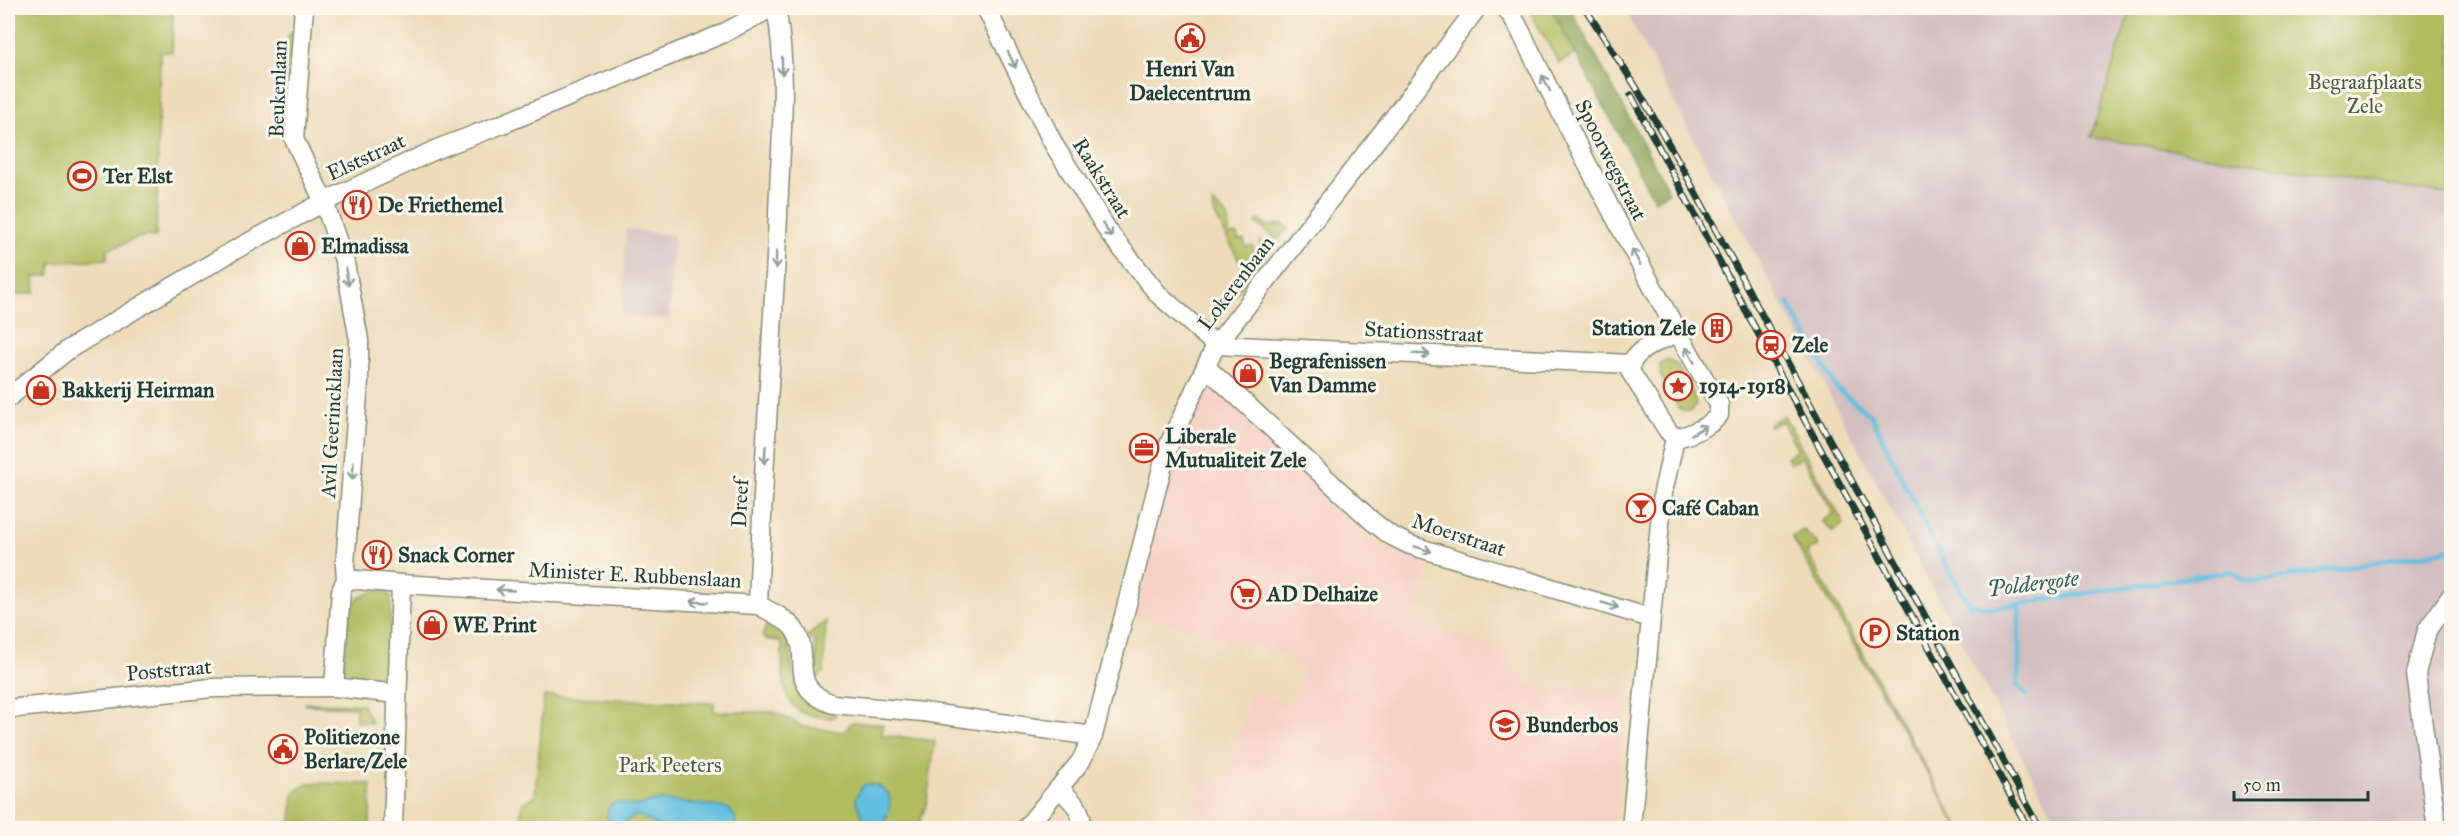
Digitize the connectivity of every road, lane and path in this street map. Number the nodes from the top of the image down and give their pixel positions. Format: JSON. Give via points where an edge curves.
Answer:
{"nodes":[{"id":1,"x":304,"y":8,"type":"edge"},
{"id":2,"x":771,"y":8,"type":"edge"},
{"id":3,"x":776,"y":8,"type":"edge"},
{"id":4,"x":986,"y":8,"type":"edge"},
{"id":5,"x":1477,"y":8,"type":"edge"},
{"id":6,"x":1506,"y":8,"type":"edge"},
{"id":7,"x":324,"y":202,"type":"junction"},
{"id":8,"x":1677,"y":333,"type":"junction"},
{"id":9,"x":1216,"y":345,"type":"junction"},
{"id":10,"x":1630,"y":364,"type":"junction"},
{"id":11,"x":1206,"y":368,"type":"junction"},
{"id":12,"x":8,"y":398,"type":"edge"},
{"id":13,"x":1675,"y":438,"type":"junction"},
{"id":14,"x":346,"y":579,"type":"junction"},
{"id":15,"x":401,"y":584,"type":"junction"},
{"id":16,"x":2451,"y":595,"type":"edge"},
{"id":17,"x":758,"y":605,"type":"junction"},
{"id":18,"x":1650,"y":618,"type":"junction"},
{"id":19,"x":334,"y":687,"type":"junction"},
{"id":20,"x":397,"y":694,"type":"junction"},
{"id":21,"x":8,"y":709,"type":"edge"},
{"id":22,"x":1093,"y":736,"type":"junction"},
{"id":23,"x":1060,"y":789,"type":"junction"},
{"id":24,"x":393,"y":828,"type":"edge"},
{"id":25,"x":1026,"y":828,"type":"edge"},
{"id":26,"x":1081,"y":828,"type":"edge"},
{"id":27,"x":1631,"y":828,"type":"edge"},
{"id":28,"x":2437,"y":828,"type":"edge"}],
"edges":[{"from":1,"to":7,"type":"street","name":"Beukenlaan","via":[[294,139]]},
{"from":2,"to":7,"type":"street","name":"Elststraat","via":[[722,34],[437,148]]},
{"from":3,"to":17,"type":"street","name":"Dreef","one_way":true,"via":[[782,36],[782,98]]},
{"from":4,"to":9,"type":"street","name":"Raakstraat","one_way":true,"via":[[1054,145],[1110,234],[1158,294]]},
{"from":5,"to":9,"type":"street","name":"Lokerenbaan"},
{"from":8,"to":6,"type":"street","name":"Spoorwegstraat","one_way":true},
{"from":7,"to":12,"type":"street","name":"Elststraat","via":[[231,252],[69,349]]},
{"from":7,"to":14,"type":"street","name":"Avil Geerincklaan","one_way":true,"via":[[345,263],[359,340]]},
{"from":8,"to":10,"type":"street","via":[[1634,356]]},
{"from":13,"to":8,"type":"street","name":"Spoorwegstraat","one_way":true,"via":[[1688,436],[1719,416],[1719,404]]},
{"from":9,"to":10,"type":"street","name":"Stationsstraat","one_way":true},
{"from":9,"to":11,"type":"street","name":"Lokerenbaan"},
{"from":10,"to":13,"type":"street","via":[[1630,371]]},
{"from":11,"to":18,"type":"street","name":"Moerstraat","one_way":true,"via":[[1390,535],[1410,545]]},
{"from":11,"to":22,"type":"street","name":"Lokerenbaan","via":[[1170,442],[1162,468]]},
{"from":13,"to":18,"type":"street","via":[[1663,492]]},
{"from":14,"to":15,"type":"street"},
{"from":14,"to":19,"type":"street","name":"Avil Geerincklaan","via":[[341,591]]},
{"from":17,"to":15,"type":"street","name":"Minister E. Rubbenslaan","one_way":true},
{"from":15,"to":20,"type":"street"},
{"from":16,"to":28,"type":"street","via":[[2427,630],[2416,674]]},
{"from":17,"to":22,"type":"street","via":[[794,629],[800,642],[806,685],[813,694],[832,704],[923,712]]},
{"from":18,"to":27,"type":"street"},
{"from":19,"to":20,"type":"street"},
{"from":19,"to":21,"type":"street","name":"Poststraat","via":[[212,688]]},
{"from":20,"to":24,"type":"street"},
{"from":22,"to":23,"type":"street","name":"Lokerenbaan","via":[[1081,761]]},
{"from":23,"to":25,"type":"street","name":"Lokerenbaan"},
{"from":23,"to":26,"type":"street","via":[[1079,810]]}]}
